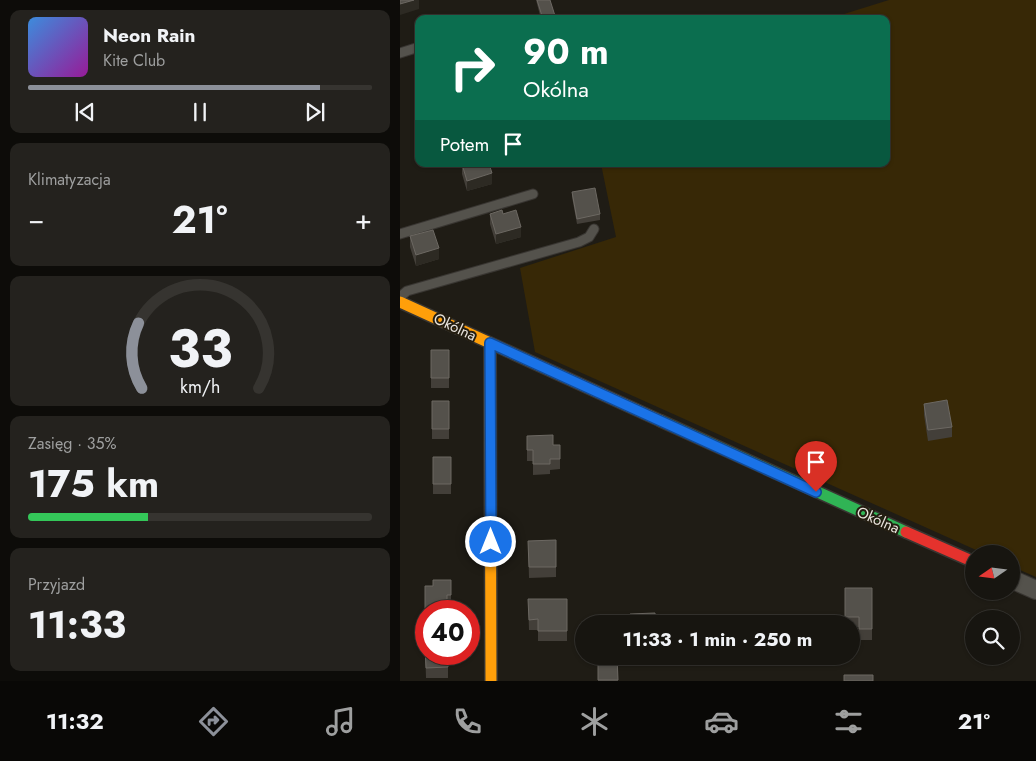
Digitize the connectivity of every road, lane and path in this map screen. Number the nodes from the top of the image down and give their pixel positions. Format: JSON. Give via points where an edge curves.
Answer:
{"nodes":[{"id":1,"x":415,"y":48,"type":"edge"},
{"id":2,"x":400,"y":53,"type":"edge"},
{"id":3,"x":533,"y":194,"type":"dead end"},
{"id":4,"x":594,"y":229,"type":"dead end"},
{"id":5,"x":400,"y":234,"type":"edge"},
{"id":6,"x":400,"y":298,"type":"edge"},
{"id":7,"x":400,"y":302,"type":"edge"},
{"id":8,"x":490,"y":343,"type":"junction"},
{"id":9,"x":965,"y":558,"type":"edge"},
{"id":10,"x":1020,"y":583,"type":"edge"},
{"id":11,"x":1036,"y":590,"type":"edge"},
{"id":12,"x":491,"y":681,"type":"edge"}],
"edges":[{"from":1,"to":2,"type":"lane"},
{"from":3,"to":5,"type":"lane"},
{"from":4,"to":6,"type":"lane","via":[[589,237],[579,242],[407,291]]},
{"from":7,"to":8,"type":"street","name":"Okólna"},
{"from":8,"to":9,"type":"street","name":"Okólna"},
{"from":8,"to":12,"type":"street"},
{"from":10,"to":11,"type":"street"}]}
